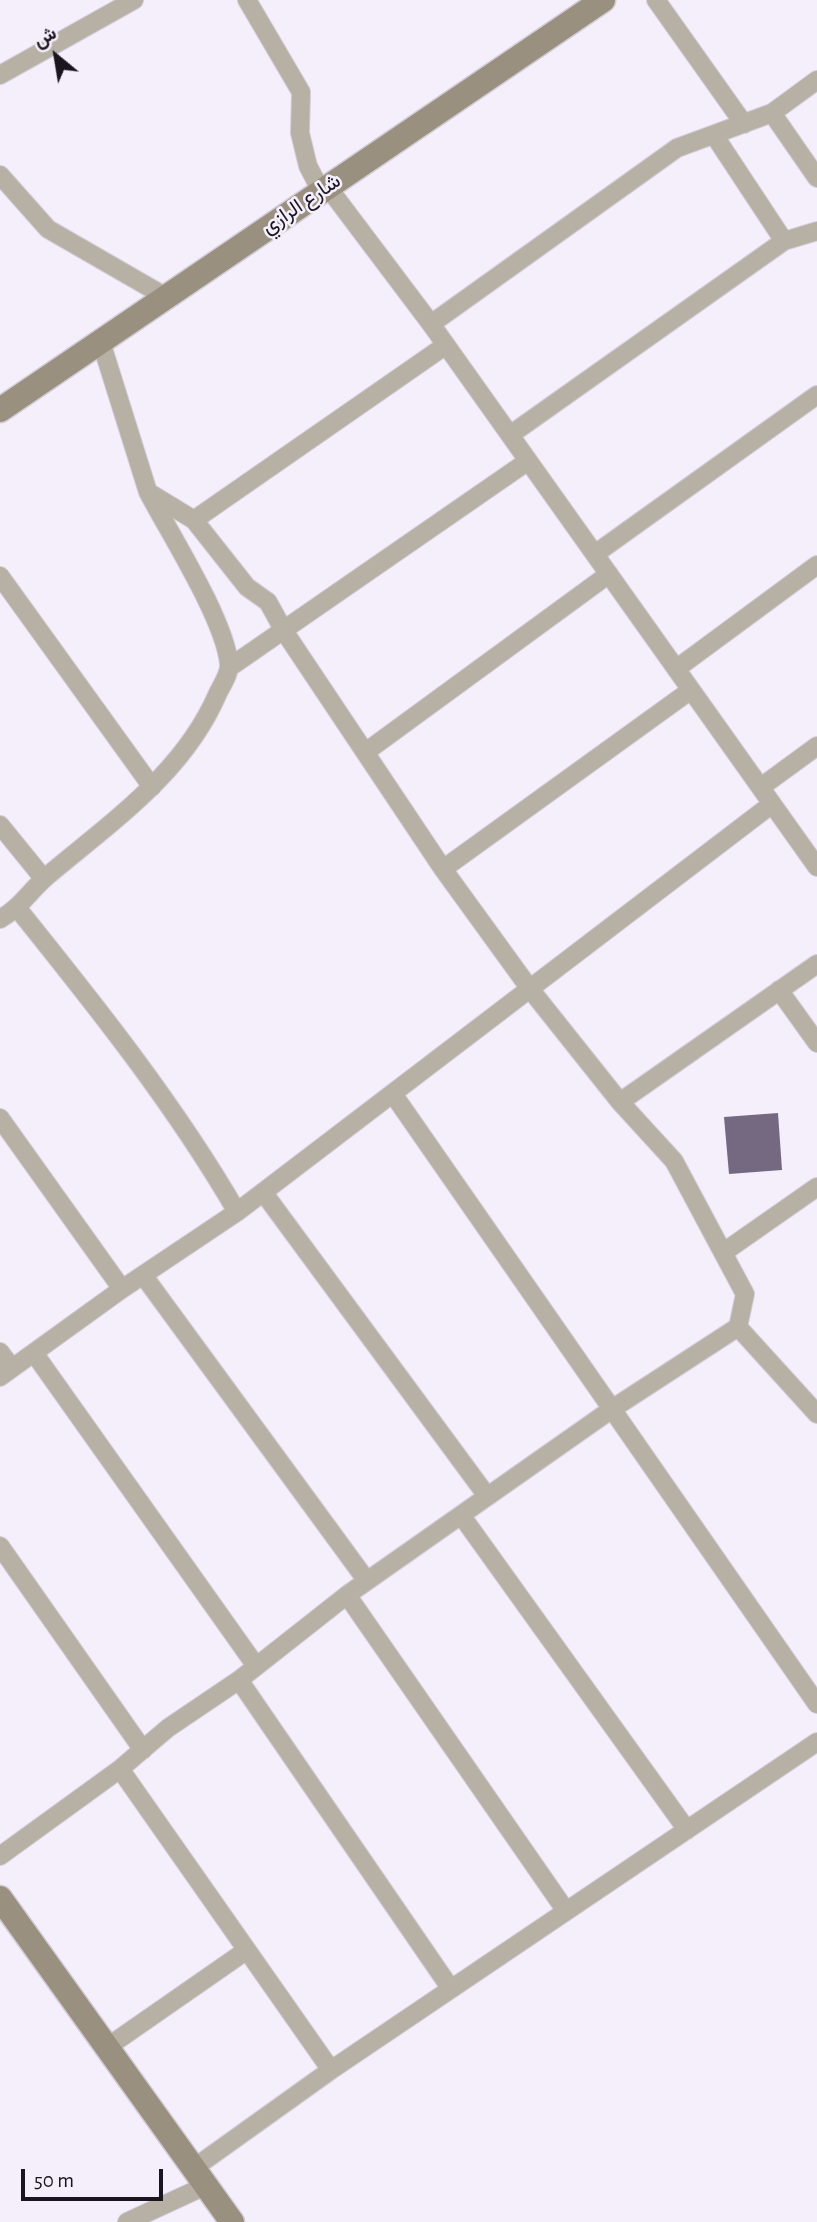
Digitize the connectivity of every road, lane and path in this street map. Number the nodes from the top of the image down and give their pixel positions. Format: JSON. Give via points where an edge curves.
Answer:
{"nodes":[{"id":1,"x":134,"y":0,"type":"edge"},
{"id":2,"x":247,"y":0,"type":"edge"},
{"id":3,"x":603,"y":0,"type":"edge"},
{"id":4,"x":656,"y":0,"type":"edge"},
{"id":5,"x":0,"y":75,"type":"edge"},
{"id":6,"x":817,"y":80,"type":"edge"},
{"id":7,"x":772,"y":113,"type":"junction"},
{"id":8,"x":744,"y":124,"type":"junction"},
{"id":9,"x":714,"y":135,"type":"junction"},
{"id":10,"x":0,"y":175,"type":"edge"},
{"id":11,"x":817,"y":177,"type":"edge"},
{"id":12,"x":324,"y":188,"type":"junction"},
{"id":13,"x":817,"y":232,"type":"edge"},
{"id":14,"x":784,"y":241,"type":"junction"},
{"id":15,"x":166,"y":297,"type":"junction"},
{"id":16,"x":430,"y":324,"type":"junction"},
{"id":17,"x":101,"y":342,"type":"junction"},
{"id":18,"x":446,"y":345,"type":"junction"},
{"id":19,"x":817,"y":395,"type":"edge"},
{"id":20,"x":0,"y":410,"type":"edge"},
{"id":21,"x":510,"y":435,"type":"junction"},
{"id":22,"x":528,"y":461,"type":"junction"},
{"id":23,"x":148,"y":492,"type":"junction"},
{"id":24,"x":194,"y":520,"type":"junction"},
{"id":25,"x":595,"y":554,"type":"junction"},
{"id":26,"x":817,"y":565,"type":"edge"},
{"id":27,"x":609,"y":574,"type":"junction"},
{"id":28,"x":0,"y":576,"type":"edge"},
{"id":29,"x":284,"y":631,"type":"junction"},
{"id":30,"x":230,"y":667,"type":"junction"},
{"id":31,"x":676,"y":669,"type":"junction"},
{"id":32,"x":691,"y":690,"type":"junction"},
{"id":33,"x":817,"y":746,"type":"edge"},
{"id":34,"x":367,"y":751,"type":"junction"},
{"id":35,"x":152,"y":787,"type":"junction"},
{"id":36,"x":761,"y":787,"type":"junction"},
{"id":37,"x":772,"y":804,"type":"junction"},
{"id":38,"x":0,"y":825,"type":"edge"},
{"id":39,"x":817,"y":867,"type":"edge"},
{"id":40,"x":443,"y":869,"type":"junction"},
{"id":41,"x":44,"y":879,"type":"junction"},
{"id":42,"x":18,"y":909,"type":"junction"},
{"id":43,"x":0,"y":919,"type":"edge"},
{"id":44,"x":817,"y":964,"type":"edge"},
{"id":45,"x":530,"y":989,"type":"junction"},
{"id":46,"x":779,"y":990,"type":"junction"},
{"id":47,"x":817,"y":1043,"type":"edge"},
{"id":48,"x":393,"y":1094,"type":"junction"},
{"id":49,"x":620,"y":1102,"type":"junction"},
{"id":50,"x":0,"y":1118,"type":"edge"},
{"id":51,"x":817,"y":1187,"type":"edge"},
{"id":52,"x":263,"y":1192,"type":"junction"},
{"id":53,"x":237,"y":1212,"type":"junction"},
{"id":54,"x":724,"y":1252,"type":"junction"},
{"id":55,"x":143,"y":1275,"type":"junction"},
{"id":56,"x":122,"y":1289,"type":"junction"},
{"id":57,"x":738,"y":1327,"type":"junction"},
{"id":58,"x":0,"y":1352,"type":"edge"},
{"id":59,"x":34,"y":1353,"type":"junction"},
{"id":60,"x":6,"y":1373,"type":"edge"},
{"id":61,"x":612,"y":1409,"type":"junction"},
{"id":62,"x":817,"y":1414,"type":"edge"},
{"id":63,"x":487,"y":1496,"type":"junction"},
{"id":64,"x":461,"y":1515,"type":"junction"},
{"id":65,"x":0,"y":1546,"type":"edge"},
{"id":66,"x":368,"y":1581,"type":"junction"},
{"id":67,"x":348,"y":1595,"type":"junction"},
{"id":68,"x":256,"y":1666,"type":"junction"},
{"id":69,"x":239,"y":1680,"type":"junction"},
{"id":70,"x":817,"y":1704,"type":"edge"},
{"id":71,"x":817,"y":1742,"type":"edge"},
{"id":72,"x":143,"y":1750,"type":"junction"},
{"id":73,"x":120,"y":1769,"type":"junction"},
{"id":74,"x":687,"y":1830,"type":"junction"},
{"id":75,"x":0,"y":1856,"type":"edge"},
{"id":76,"x":0,"y":1898,"type":"edge"},
{"id":77,"x":566,"y":1911,"type":"junction"},
{"id":78,"x":247,"y":1950,"type":"junction"},
{"id":79,"x":451,"y":1989,"type":"junction"},
{"id":80,"x":106,"y":2048,"type":"junction"},
{"id":81,"x":331,"y":2070,"type":"junction"},
{"id":82,"x":201,"y":2176,"type":"junction"},
{"id":83,"x":127,"y":2222,"type":"edge"},
{"id":84,"x":232,"y":2222,"type":"edge"}],
"edges":[{"from":1,"to":5,"type":"street"},
{"from":2,"to":12,"type":"street","via":[[301,92],[300,133],[308,166]]},
{"from":3,"to":12,"type":"street","name":"شارع الرازي"},
{"from":4,"to":8,"type":"street"},
{"from":6,"to":7,"type":"street"},
{"from":7,"to":8,"type":"street"},
{"from":7,"to":11,"type":"street"},
{"from":8,"to":9,"type":"street"},
{"from":9,"to":14,"type":"street"},
{"from":9,"to":16,"type":"street","via":[[677,148]]},
{"from":10,"to":15,"type":"street","via":[[48,229]]},
{"from":12,"to":15,"type":"street","name":"شارع الرازي"},
{"from":12,"to":16,"type":"street"},
{"from":13,"to":14,"type":"street"},
{"from":14,"to":21,"type":"street"},
{"from":15,"to":17,"type":"street","name":"شارع الرازي"},
{"from":16,"to":18,"type":"street"},
{"from":17,"to":20,"type":"street","name":"شارع الرازي"},
{"from":17,"to":23,"type":"street"},
{"from":18,"to":21,"type":"street"},
{"from":18,"to":24,"type":"street"},
{"from":19,"to":25,"type":"street"},
{"from":21,"to":22,"type":"street"},
{"from":22,"to":25,"type":"street"},
{"from":22,"to":29,"type":"street"},
{"from":23,"to":24,"type":"street"},
{"from":23,"to":30,"type":"street","via":[[223,635]]},
{"from":24,"to":29,"type":"street","via":[[247,587],[268,602]]},
{"from":25,"to":27,"type":"street"},
{"from":26,"to":31,"type":"street"},
{"from":27,"to":31,"type":"street"},
{"from":27,"to":34,"type":"street"},
{"from":28,"to":35,"type":"street"},
{"from":29,"to":30,"type":"street"},
{"from":29,"to":34,"type":"street"},
{"from":30,"to":35,"type":"street","via":[[206,720]]},
{"from":31,"to":32,"type":"street"},
{"from":32,"to":36,"type":"street"},
{"from":32,"to":40,"type":"street"},
{"from":33,"to":36,"type":"street"},
{"from":34,"to":40,"type":"street"},
{"from":35,"to":41,"type":"street"},
{"from":36,"to":37,"type":"street"},
{"from":37,"to":39,"type":"street"},
{"from":37,"to":45,"type":"street"},
{"from":38,"to":41,"type":"street"},
{"from":40,"to":45,"type":"street"},
{"from":41,"to":42,"type":"street"},
{"from":42,"to":43,"type":"street"},
{"from":42,"to":53,"type":"street","via":[[203,1153]]},
{"from":44,"to":46,"type":"street"},
{"from":45,"to":48,"type":"street"},
{"from":45,"to":49,"type":"street"},
{"from":46,"to":47,"type":"street"},
{"from":46,"to":49,"type":"street"},
{"from":48,"to":52,"type":"street"},
{"from":48,"to":61,"type":"street"},
{"from":49,"to":54,"type":"street","via":[[674,1161]]},
{"from":50,"to":56,"type":"street"},
{"from":51,"to":54,"type":"street"},
{"from":52,"to":53,"type":"street"},
{"from":52,"to":63,"type":"street"},
{"from":53,"to":55,"type":"street"},
{"from":54,"to":57,"type":"street","via":[[745,1294]]},
{"from":55,"to":56,"type":"street"},
{"from":55,"to":66,"type":"street"},
{"from":56,"to":59,"type":"street"},
{"from":57,"to":61,"type":"street"},
{"from":57,"to":62,"type":"street"},
{"from":58,"to":60,"type":"street"},
{"from":59,"to":60,"type":"street"},
{"from":59,"to":68,"type":"street"},
{"from":61,"to":63,"type":"street"},
{"from":61,"to":70,"type":"street"},
{"from":63,"to":64,"type":"street"},
{"from":64,"to":66,"type":"street"},
{"from":64,"to":74,"type":"street"},
{"from":65,"to":72,"type":"street"},
{"from":66,"to":67,"type":"street"},
{"from":67,"to":68,"type":"street"},
{"from":67,"to":77,"type":"street"},
{"from":68,"to":69,"type":"street"},
{"from":69,"to":72,"type":"street"},
{"from":69,"to":79,"type":"street"},
{"from":71,"to":74,"type":"street"},
{"from":72,"to":73,"type":"street"},
{"from":73,"to":75,"type":"street"},
{"from":73,"to":78,"type":"street"},
{"from":74,"to":77,"type":"street"},
{"from":76,"to":80,"type":"street"},
{"from":77,"to":79,"type":"street"},
{"from":78,"to":80,"type":"street"},
{"from":78,"to":81,"type":"street"},
{"from":79,"to":81,"type":"street"},
{"from":80,"to":82,"type":"street"},
{"from":81,"to":82,"type":"street"},
{"from":82,"to":83,"type":"street"},
{"from":82,"to":84,"type":"street"}]}
